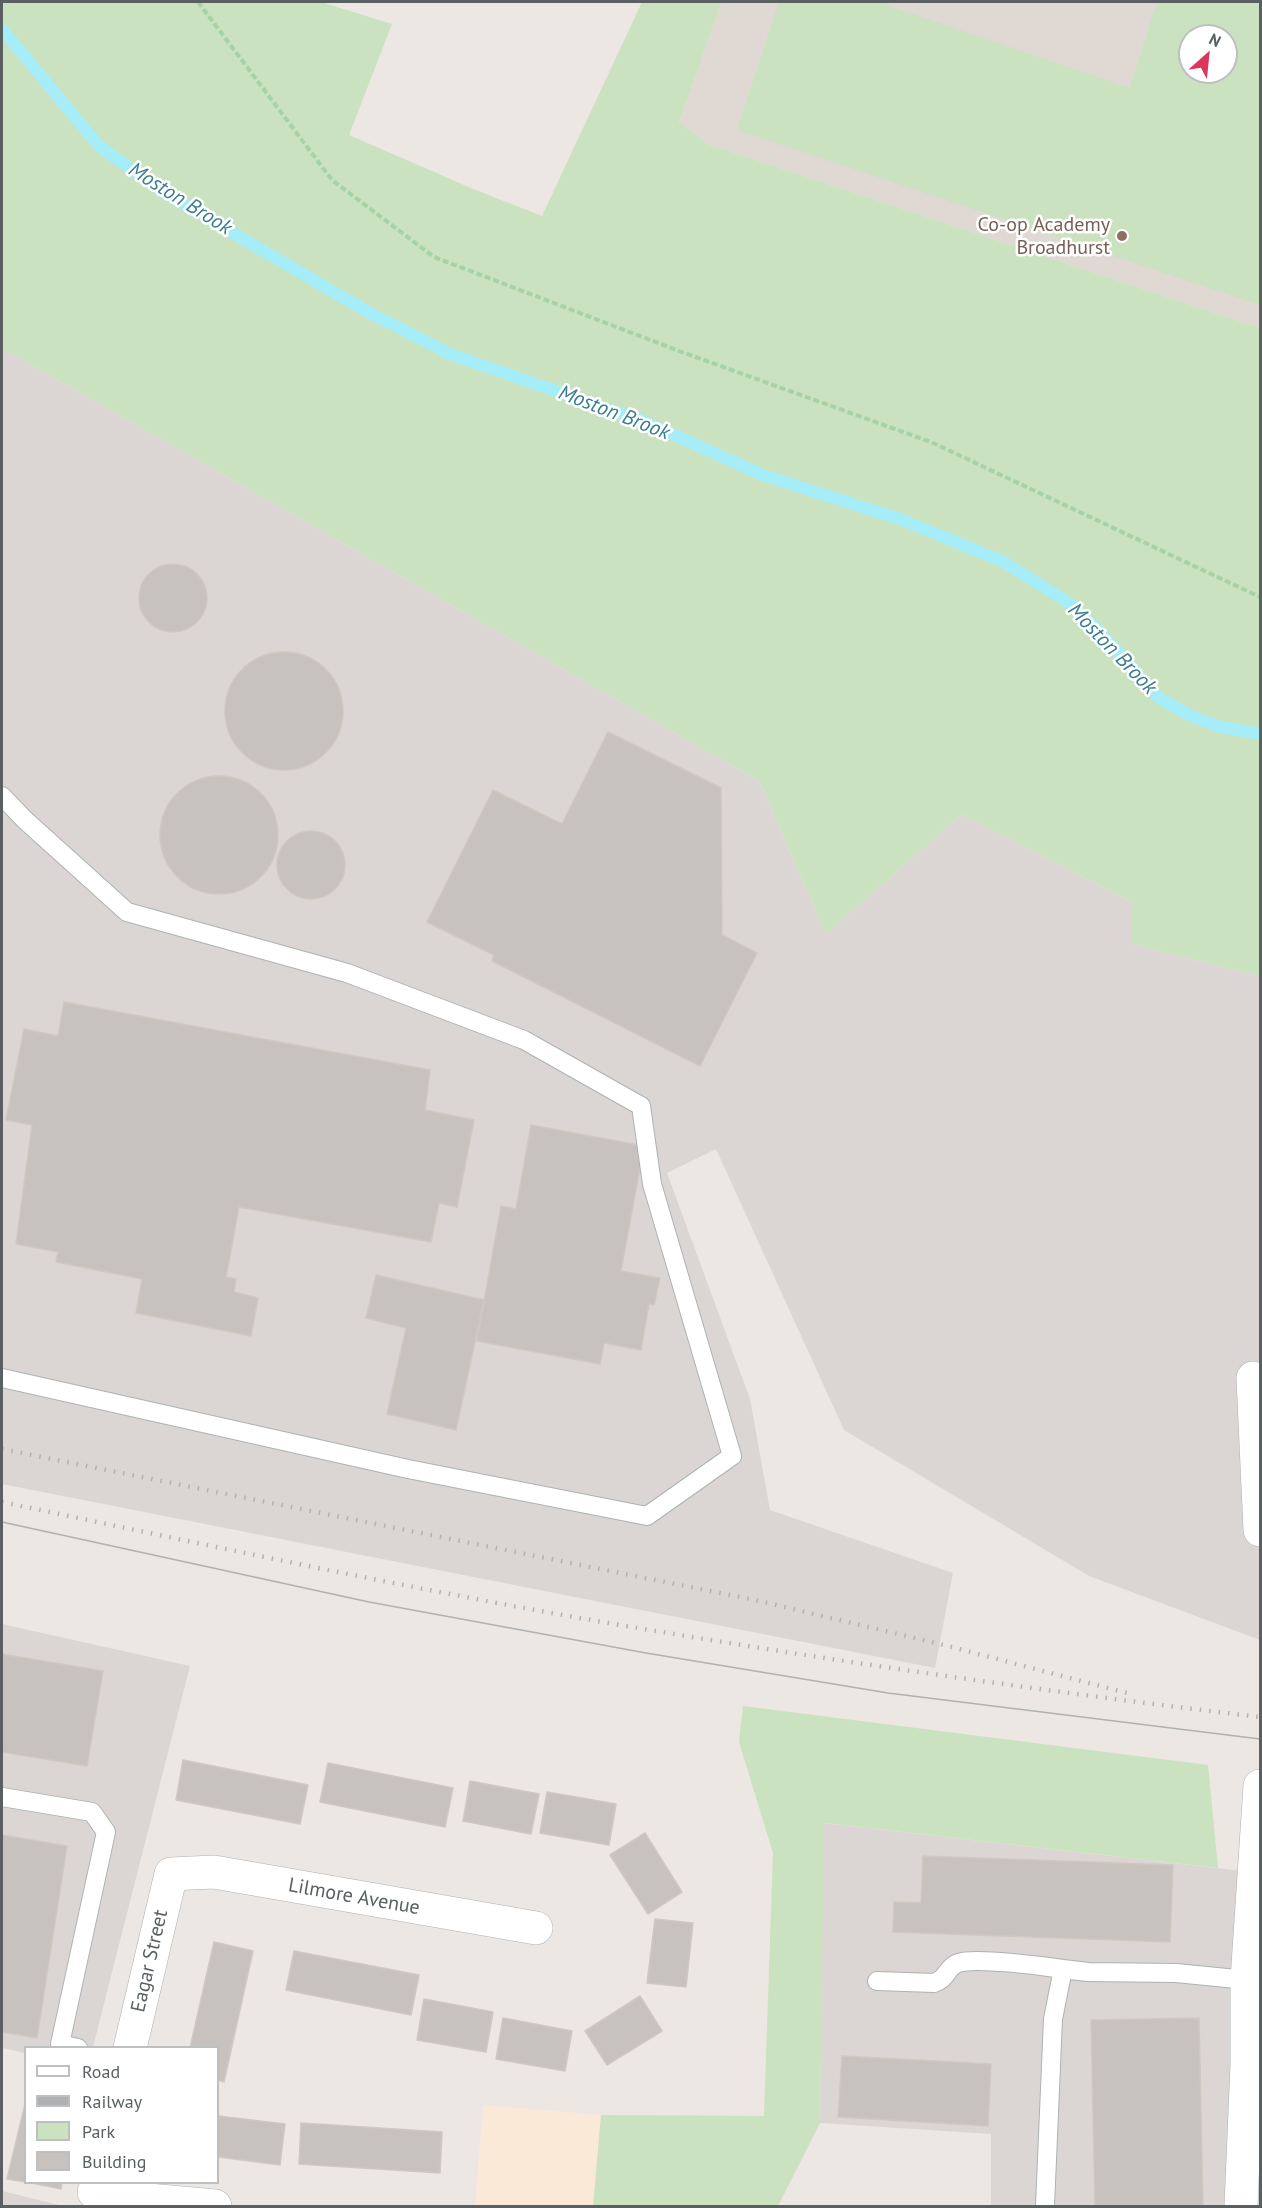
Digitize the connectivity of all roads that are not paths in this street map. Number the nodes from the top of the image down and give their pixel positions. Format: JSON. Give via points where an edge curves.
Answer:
{"nodes":[{"id":1,"x":2,"y":796,"type":"edge"},
{"id":2,"x":2,"y":1378,"type":"edge"},
{"id":3,"x":1253,"y":1378,"type":"dead end"},
{"id":4,"x":1260,"y":1530,"type":"edge"},
{"id":5,"x":1260,"y":1786,"type":"edge"},
{"id":6,"x":2,"y":1797,"type":"edge"},
{"id":7,"x":171,"y":1874,"type":"joint"},
{"id":8,"x":536,"y":1928,"type":"dead end"},
{"id":9,"x":1063,"y":1969,"type":"junction"},
{"id":10,"x":1247,"y":1980,"type":"junction"},
{"id":11,"x":877,"y":1981,"type":"dead end"},
{"id":12,"x":69,"y":2046,"type":"edge"},
{"id":13,"x":130,"y":2046,"type":"edge"},
{"id":14,"x":1254,"y":2065,"type":"edge"},
{"id":15,"x":94,"y":2194,"type":"edge"},
{"id":16,"x":215,"y":2206,"type":"edge"},
{"id":17,"x":1045,"y":2206,"type":"edge"},
{"id":18,"x":1241,"y":2206,"type":"edge"}],
"edges":[{"from":1,"to":2,"type":"lane","via":[[127,912],[346,973],[524,1040],[640,1106],[652,1184],[732,1456],[647,1516],[408,1469]]},
{"from":3,"to":4,"type":"street"},
{"from":5,"to":10,"type":"street"},
{"from":6,"to":12,"type":"lane","via":[[92,1812],[106,1832],[60,2044]]},
{"from":7,"to":8,"type":"street","name":"Lilmore Avenue","via":[[214,1872]]},
{"from":7,"to":13,"type":"street","name":"Eagar Street"},
{"from":9,"to":10,"type":"lane"},
{"from":9,"to":11,"type":"lane","via":[[961,1961],[952,1966],[942,1981],[934,1983]]},
{"from":9,"to":17,"type":"lane","via":[[1053,2019]]},
{"from":10,"to":14,"type":"street"},
{"from":14,"to":18,"type":"street"},
{"from":15,"to":16,"type":"street"}]}
